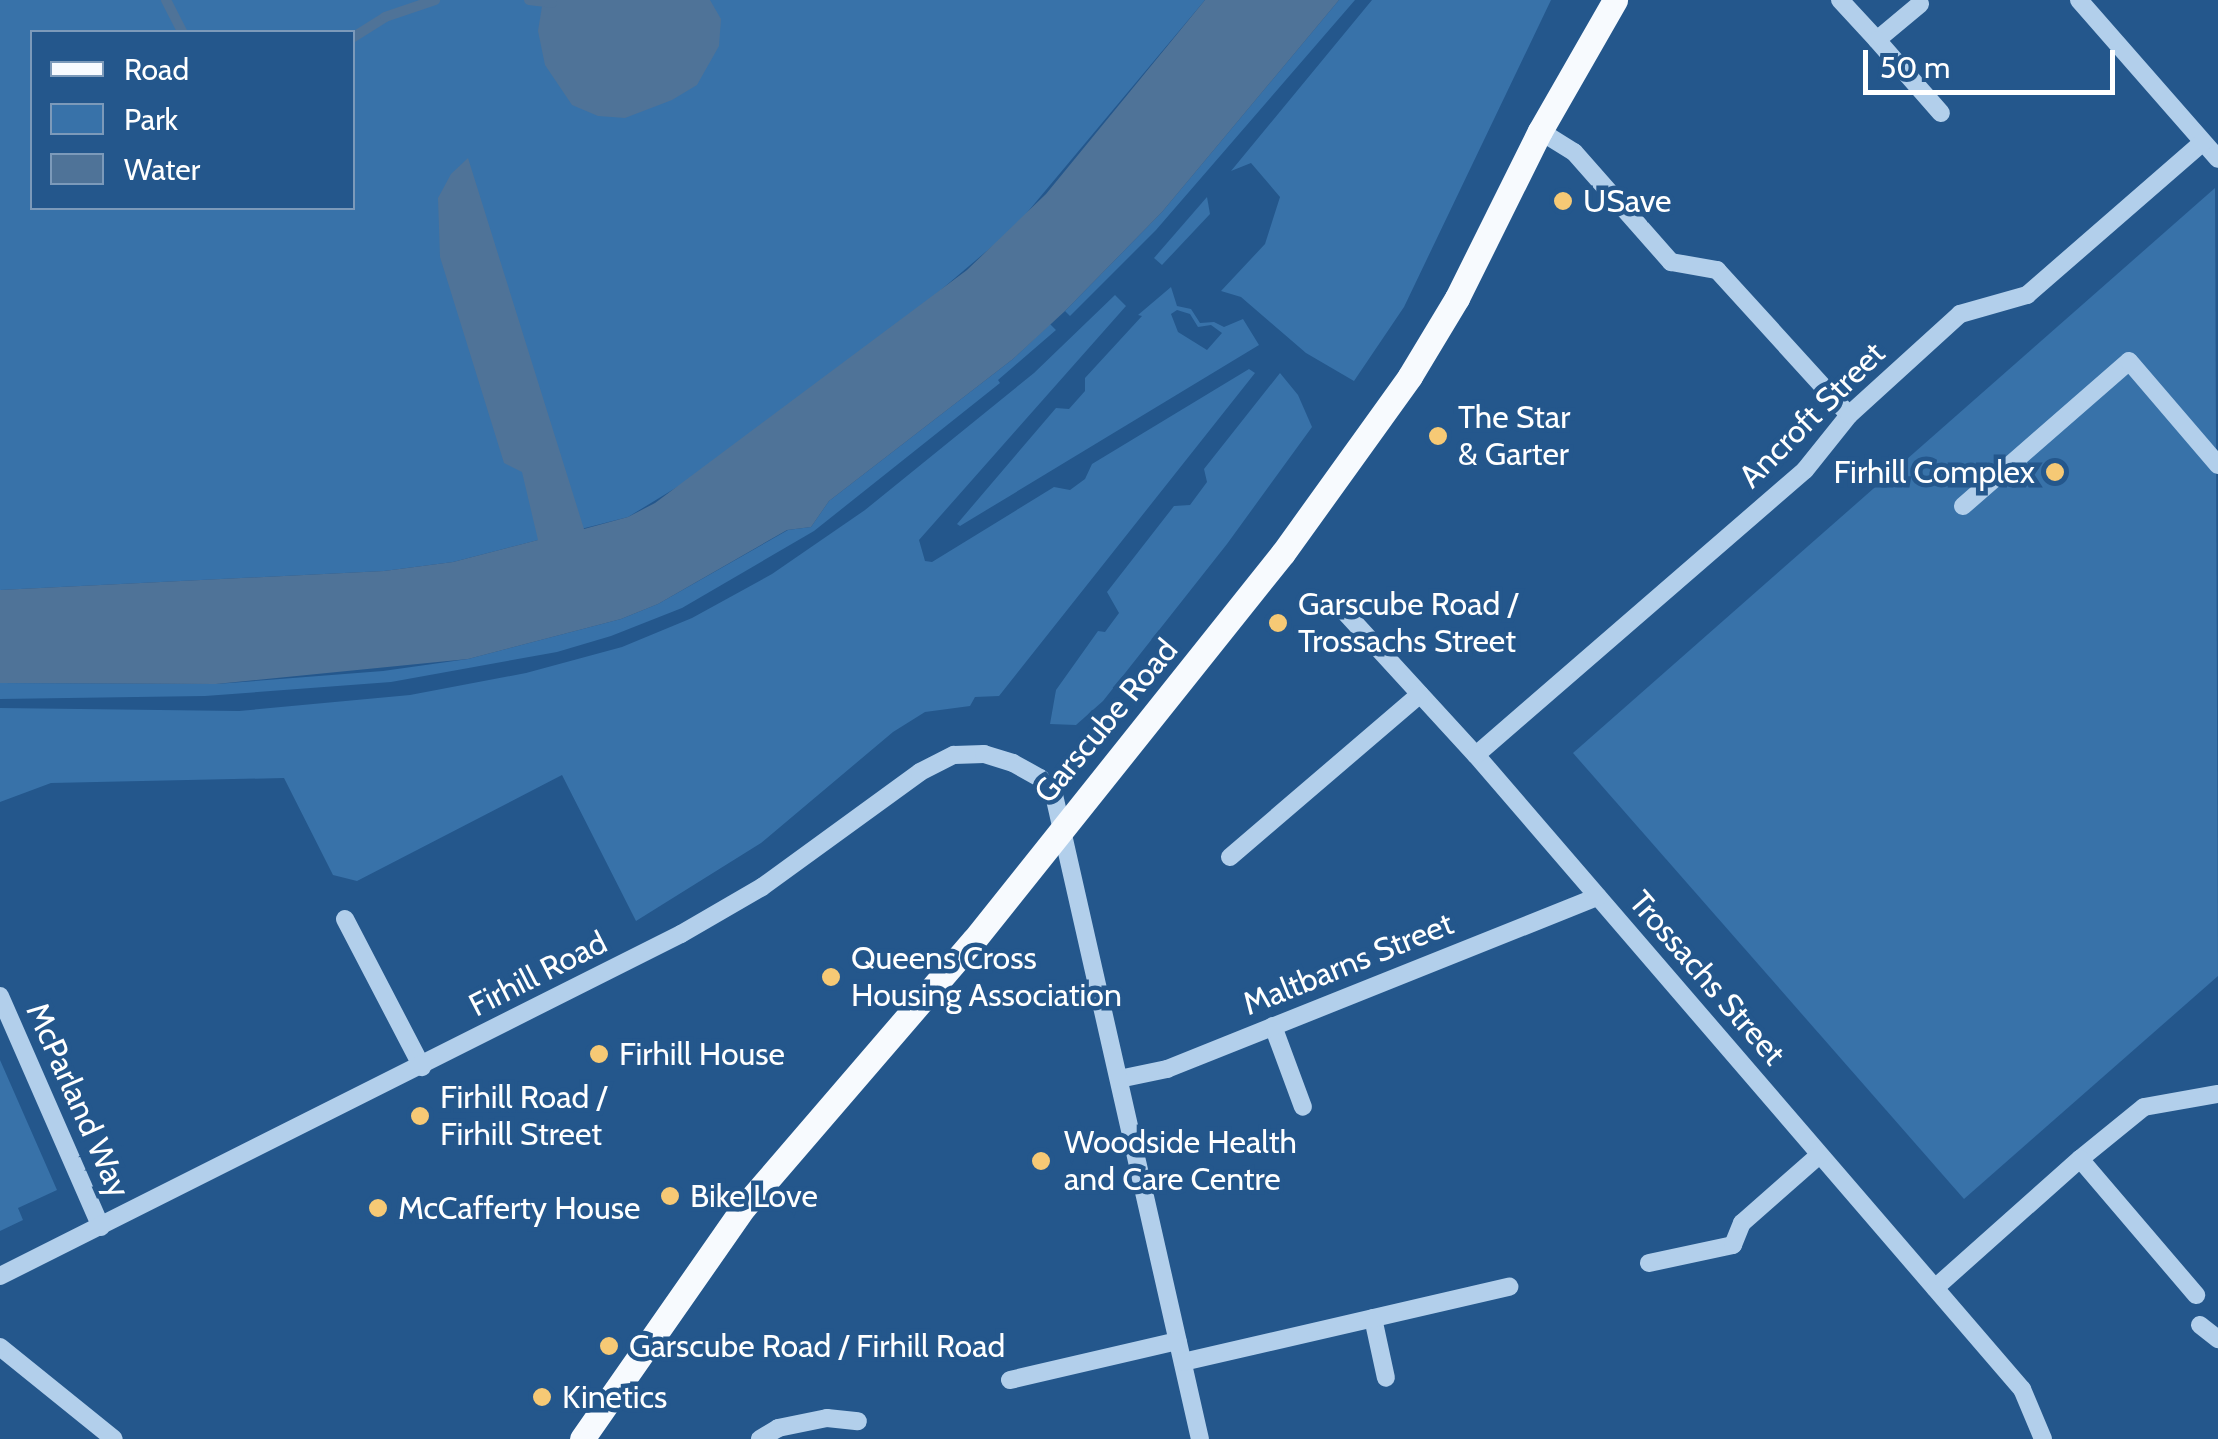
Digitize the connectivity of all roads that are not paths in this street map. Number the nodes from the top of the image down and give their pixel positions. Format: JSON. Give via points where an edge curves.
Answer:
{"nodes":[{"id":1,"x":1615,"y":0,"type":"edge"},
{"id":2,"x":1840,"y":0,"type":"edge"},
{"id":3,"x":2085,"y":2,"type":"edge"},
{"id":4,"x":1920,"y":4,"type":"dead end"},
{"id":5,"x":1877,"y":40,"type":"junction"},
{"id":6,"x":1941,"y":114,"type":"dead end"},
{"id":7,"x":1540,"y":131,"type":"junction"},
{"id":8,"x":2203,"y":142,"type":"junction"},
{"id":9,"x":2218,"y":159,"type":"edge"},
{"id":10,"x":1849,"y":415,"type":"junction"},
{"id":11,"x":2218,"y":465,"type":"edge"},
{"id":12,"x":1963,"y":506,"type":"dead end"},
{"id":13,"x":1342,"y":609,"type":"dead end"},
{"id":14,"x":1420,"y":694,"type":"junction"},
{"id":15,"x":1476,"y":755,"type":"junction"},
{"id":16,"x":1061,"y":825,"type":"junction"},
{"id":17,"x":1230,"y":857,"type":"dead end"},
{"id":18,"x":1598,"y":897,"type":"junction"},
{"id":19,"x":345,"y":919,"type":"dead end"},
{"id":20,"x":0,"y":996,"type":"edge"},
{"id":21,"x":1273,"y":1026,"type":"junction"},
{"id":22,"x":422,"y":1067,"type":"junction"},
{"id":23,"x":1118,"y":1079,"type":"junction"},
{"id":24,"x":2218,"y":1094,"type":"edge"},
{"id":25,"x":1304,"y":1107,"type":"dead end"},
{"id":26,"x":1819,"y":1155,"type":"junction"},
{"id":27,"x":2080,"y":1159,"type":"junction"},
{"id":28,"x":101,"y":1227,"type":"junction"},
{"id":29,"x":1649,"y":1263,"type":"dead end"},
{"id":30,"x":0,"y":1276,"type":"edge"},
{"id":31,"x":1508,"y":1287,"type":"dead end"},
{"id":32,"x":1935,"y":1288,"type":"junction"},
{"id":33,"x":2196,"y":1296,"type":"dead end"},
{"id":34,"x":1373,"y":1318,"type":"junction"},
{"id":35,"x":2200,"y":1325,"type":"dead end"},
{"id":36,"x":2218,"y":1339,"type":"edge"},
{"id":37,"x":1178,"y":1341,"type":"junction"},
{"id":38,"x":0,"y":1346,"type":"edge"},
{"id":39,"x":1183,"y":1362,"type":"junction"},
{"id":40,"x":1386,"y":1378,"type":"dead end"},
{"id":41,"x":1010,"y":1380,"type":"dead end"},
{"id":42,"x":858,"y":1420,"type":"dead end"},
{"id":43,"x":114,"y":1439,"type":"edge"},
{"id":44,"x":582,"y":1439,"type":"edge"},
{"id":45,"x":760,"y":1439,"type":"edge"},
{"id":46,"x":1200,"y":1439,"type":"edge"},
{"id":47,"x":2043,"y":1439,"type":"edge"}],
"edges":[{"from":1,"to":7,"type":"main road","name":"Garscube Road"},
{"from":2,"to":5,"type":"street"},
{"from":3,"to":8,"type":"street"},
{"from":4,"to":5,"type":"street"},
{"from":5,"to":6,"type":"street"},
{"from":7,"to":10,"type":"street","via":[[1574,152],[1671,262],[1717,270]]},
{"from":7,"to":16,"type":"main road","name":"Garscube Road","via":[[1410,376],[1260,583]]},
{"from":8,"to":9,"type":"street"},
{"from":8,"to":10,"type":"street","name":"Ancroft Street","via":[[2027,295],[1960,314]]},
{"from":10,"to":15,"type":"street","name":"Ancroft Street","via":[[1804,470]]},
{"from":11,"to":12,"type":"street","via":[[2129,360]]},
{"from":13,"to":14,"type":"street","name":"Trossachs Street"},
{"from":14,"to":15,"type":"street","name":"Trossachs Street"},
{"from":14,"to":17,"type":"street"},
{"from":15,"to":18,"type":"street","name":"Trossachs Street"},
{"from":16,"to":22,"type":"street","name":"Firhill Road","via":[[1054,795],[1040,778],[1000,758],[954,756],[920,772],[710,918]]},
{"from":16,"to":23,"type":"street","name":"Firhill Road"},
{"from":16,"to":44,"type":"main road","name":"Garscube Road","via":[[974,940],[744,1207]]},
{"from":18,"to":21,"type":"street","name":"Maltbarns Street"},
{"from":18,"to":26,"type":"street","name":"Trossachs Street"},
{"from":19,"to":22,"type":"street"},
{"from":20,"to":28,"type":"street","name":"McParland Way"},
{"from":21,"to":23,"type":"street","name":"Maltbarns Street","via":[[1167,1070]]},
{"from":21,"to":25,"type":"street"},
{"from":22,"to":28,"type":"street","name":"Firhill Road"},
{"from":23,"to":37,"type":"street","name":"Firhill Road"},
{"from":24,"to":27,"type":"street","via":[[2144,1107]]},
{"from":26,"to":29,"type":"street","via":[[1742,1223],[1732,1246]]},
{"from":26,"to":32,"type":"street","name":"Trossachs Street"},
{"from":27,"to":32,"type":"street"},
{"from":27,"to":33,"type":"street"},
{"from":28,"to":30,"type":"street","name":"Firhill Road"},
{"from":31,"to":34,"type":"street"},
{"from":32,"to":47,"type":"street","name":"Trossachs Street","via":[[2022,1388]]},
{"from":34,"to":39,"type":"street"},
{"from":34,"to":40,"type":"street"},
{"from":35,"to":36,"type":"street"},
{"from":37,"to":39,"type":"street","name":"Firhill Road"},
{"from":37,"to":41,"type":"street"},
{"from":38,"to":43,"type":"street"},
{"from":39,"to":46,"type":"street","name":"Firhill Road"},
{"from":42,"to":45,"type":"street","via":[[828,1418],[778,1428]]}]}
